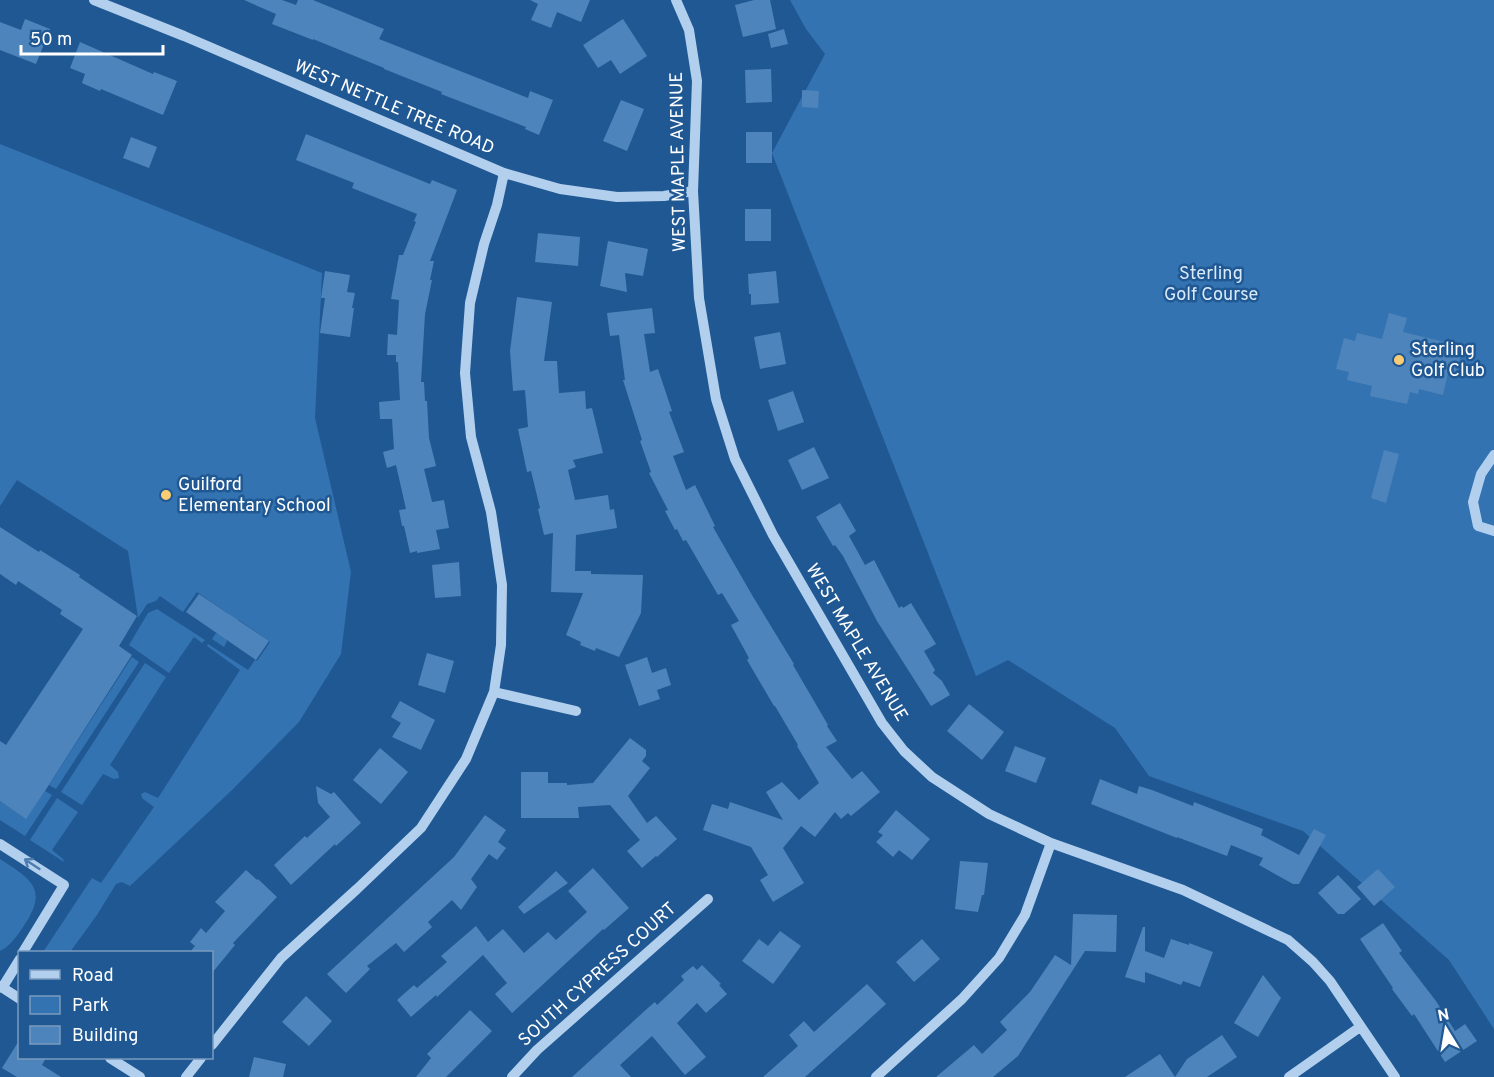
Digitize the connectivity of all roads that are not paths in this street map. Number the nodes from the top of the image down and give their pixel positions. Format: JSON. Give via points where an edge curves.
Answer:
{"nodes":[{"id":1,"x":94,"y":0,"type":"edge"},
{"id":2,"x":676,"y":0,"type":"edge"},
{"id":3,"x":504,"y":173,"type":"junction"},
{"id":4,"x":693,"y":191,"type":"junction"},
{"id":5,"x":1494,"y":455,"type":"edge"},
{"id":6,"x":1494,"y":531,"type":"edge"},
{"id":7,"x":494,"y":692,"type":"junction"},
{"id":8,"x":576,"y":711,"type":"dead end"},
{"id":9,"x":1052,"y":843,"type":"junction"},
{"id":10,"x":0,"y":844,"type":"edge"},
{"id":11,"x":708,"y":899,"type":"dead end"},
{"id":12,"x":25,"y":951,"type":"edge"},
{"id":13,"x":18,"y":962,"type":"edge"},
{"id":14,"x":1,"y":987,"type":"edge"},
{"id":15,"x":18,"y":998,"type":"edge"},
{"id":16,"x":1360,"y":1027,"type":"junction"},
{"id":17,"x":213,"y":1044,"type":"edge"},
{"id":18,"x":112,"y":1059,"type":"edge"},
{"id":19,"x":200,"y":1059,"type":"edge"},
{"id":20,"x":140,"y":1077,"type":"edge"},
{"id":21,"x":186,"y":1077,"type":"edge"},
{"id":22,"x":512,"y":1077,"type":"edge"},
{"id":23,"x":876,"y":1077,"type":"edge"},
{"id":24,"x":1289,"y":1077,"type":"edge"},
{"id":25,"x":1395,"y":1077,"type":"edge"}],
"edges":[{"from":1,"to":3,"type":"street","name":"WEST NETTLE TREE ROAD"},
{"from":2,"to":4,"type":"street","name":"WEST MAPLE AVENUE","via":[[689,30],[697,81]]},
{"from":3,"to":4,"type":"street","name":"WEST NETTLE TREE ROAD","via":[[560,189],[617,197]]},
{"from":3,"to":7,"type":"street","via":[[470,303],[465,373],[471,437],[491,513],[502,585],[501,645]]},
{"from":4,"to":9,"type":"street","name":"WEST MAPLE AVENUE","via":[[699,298],[716,399],[735,459],[773,535],[882,723],[904,751],[932,777],[989,813]]},
{"from":5,"to":6,"type":"street","via":[[1481,474],[1473,502],[1478,526]]},
{"from":7,"to":8,"type":"street"},
{"from":7,"to":17,"type":"street","via":[[466,759],[421,828],[281,958]]},
{"from":9,"to":16,"type":"street","name":"WEST MAPLE AVENUE","via":[[1183,890],[1288,940],[1330,981]]},
{"from":9,"to":23,"type":"street","via":[[1025,915],[999,958],[962,999]]},
{"from":12,"to":10,"type":"street","one_way":true,"via":[[64,885]]},
{"from":11,"to":22,"type":"street","name":"SOUTH CYPRESS COURT","via":[[537,1050]]},
{"from":13,"to":14,"type":"street"},
{"from":14,"to":15,"type":"street"},
{"from":16,"to":24,"type":"street"},
{"from":16,"to":25,"type":"street","name":"WEST MAPLE AVENUE"},
{"from":18,"to":20,"type":"street"},
{"from":19,"to":21,"type":"street"}]}
